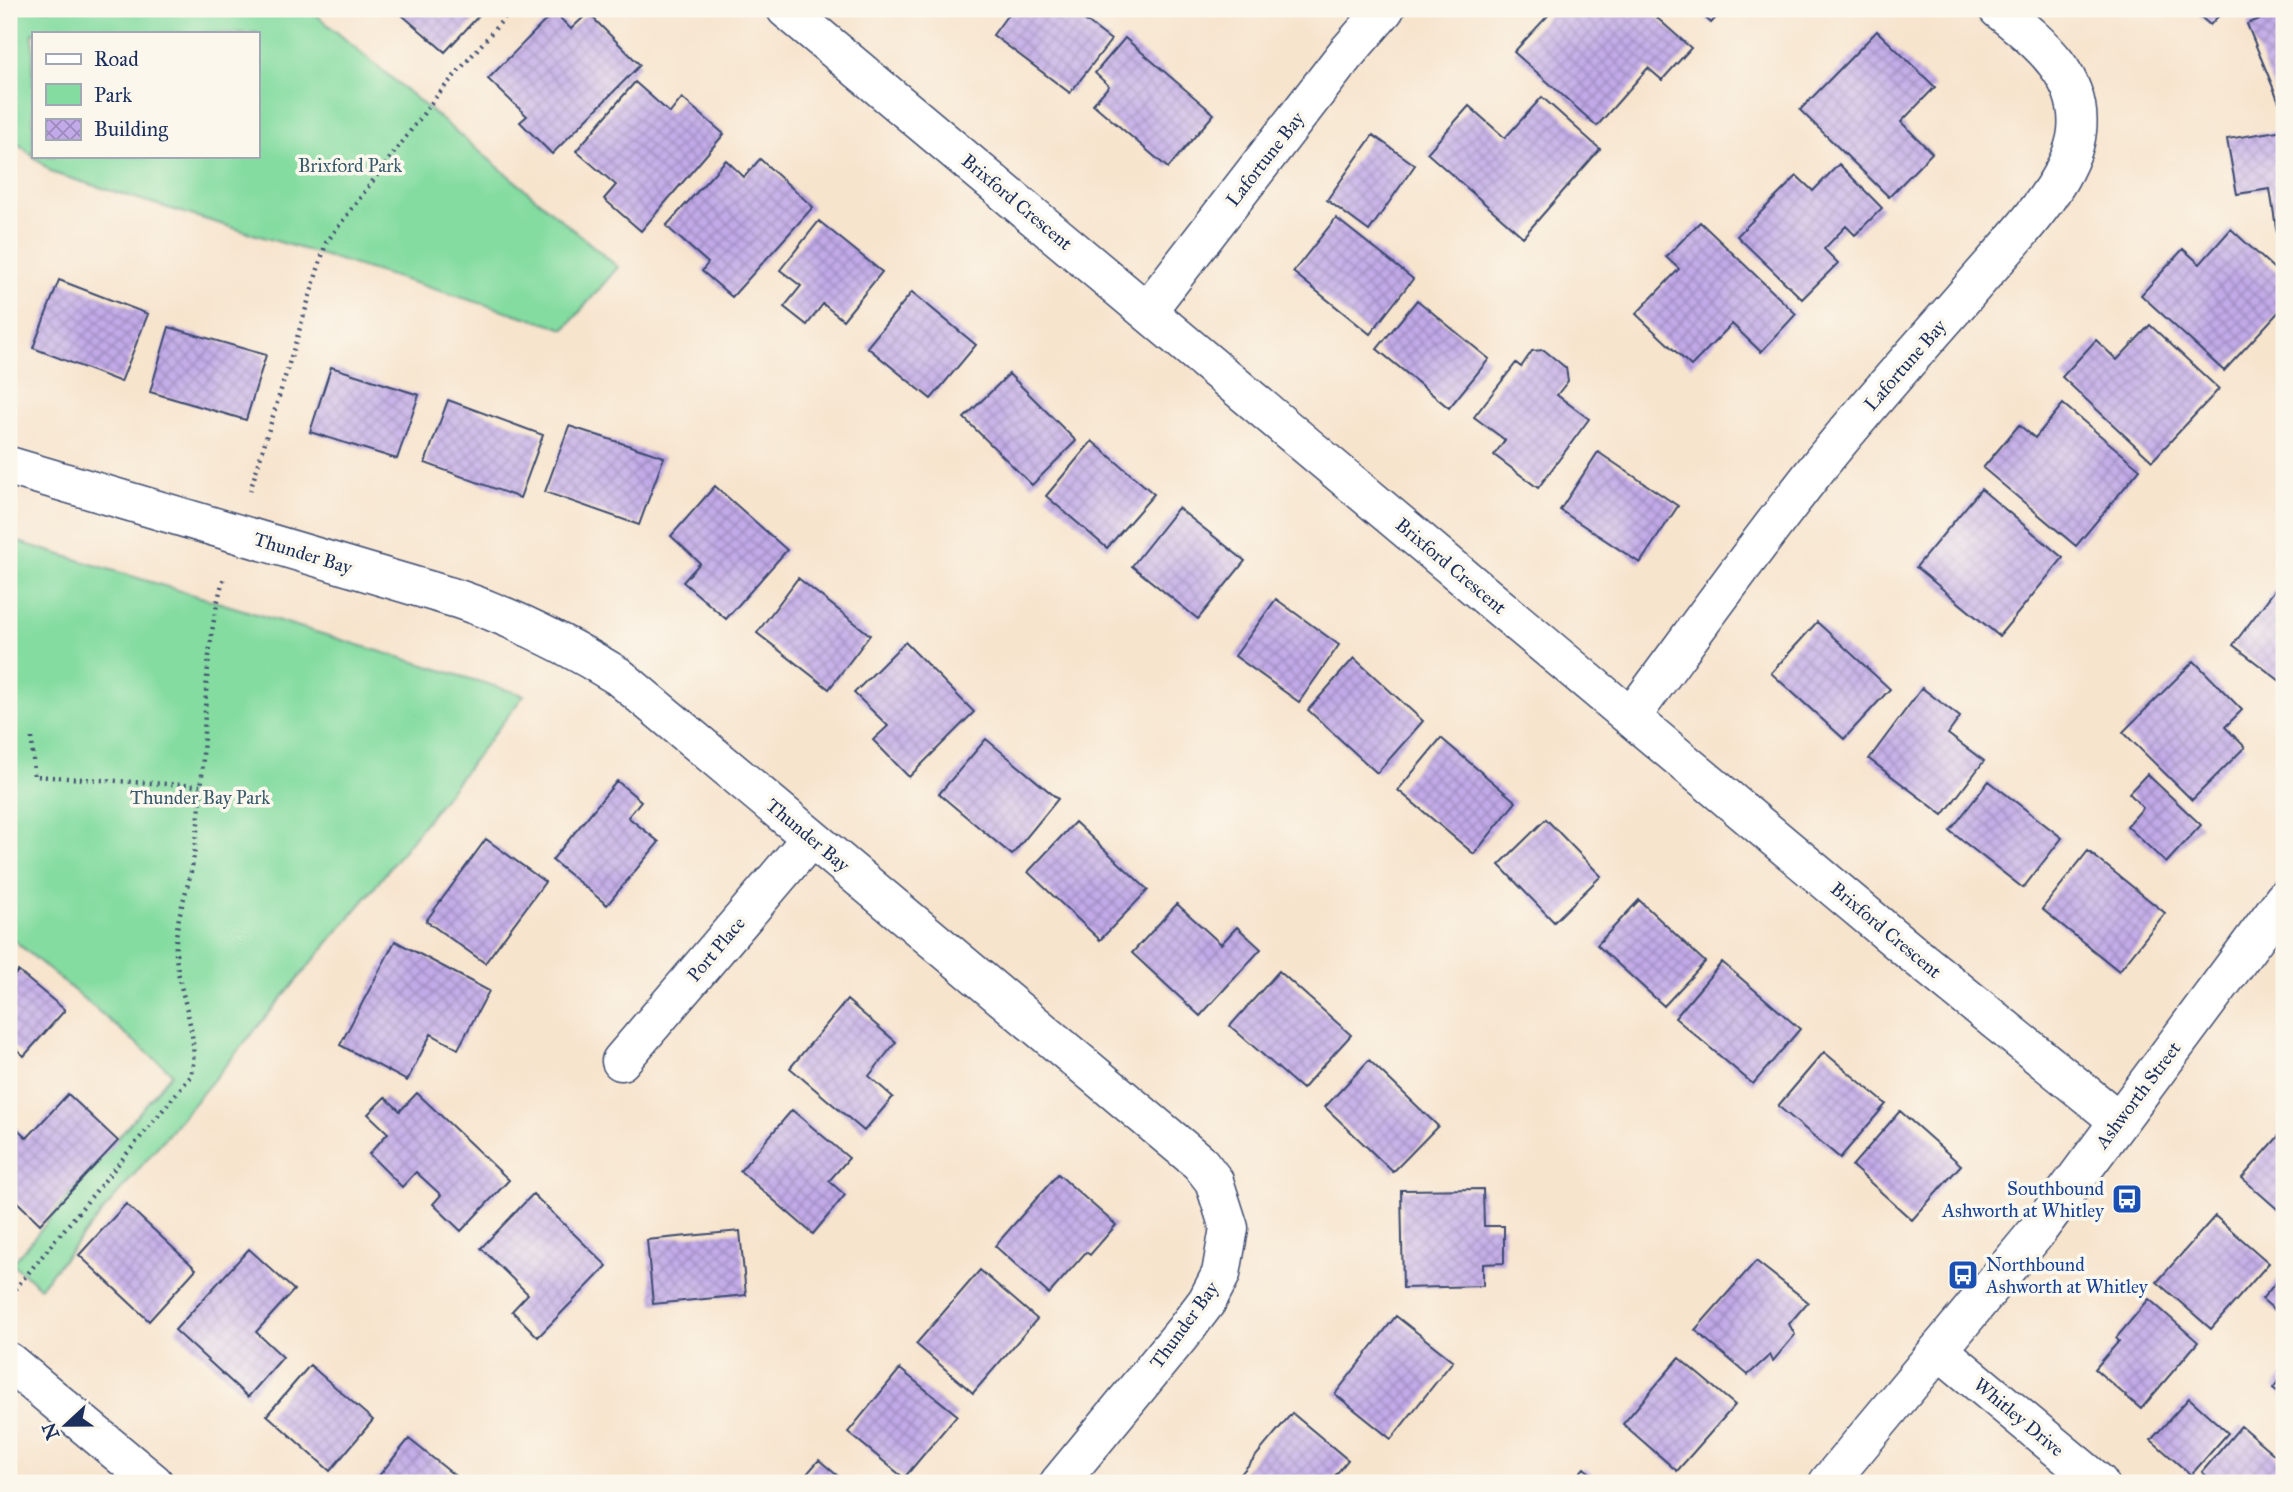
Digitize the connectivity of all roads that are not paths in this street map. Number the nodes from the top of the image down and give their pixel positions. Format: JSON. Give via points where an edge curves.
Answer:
{"nodes":[{"id":1,"x":786,"y":9,"type":"edge"},
{"id":2,"x":1385,"y":9,"type":"edge"},
{"id":3,"x":1998,"y":9,"type":"edge"},
{"id":4,"x":1147,"y":311,"type":"junction"},
{"id":5,"x":9,"y":466,"type":"edge"},
{"id":6,"x":1631,"y":717,"type":"junction"},
{"id":7,"x":811,"y":838,"type":"junction"},
{"id":8,"x":2284,"y":899,"type":"edge"},
{"id":9,"x":621,"y":1061,"type":"dead end"},
{"id":10,"x":2119,"y":1121,"type":"junction"},
{"id":11,"x":1939,"y":1350,"type":"junction"},
{"id":12,"x":9,"y":1362,"type":"edge"},
{"id":13,"x":154,"y":1483,"type":"edge"},
{"id":14,"x":1059,"y":1483,"type":"edge"},
{"id":15,"x":1828,"y":1483,"type":"edge"},
{"id":16,"x":2099,"y":1483,"type":"edge"}],
"edges":[{"from":1,"to":4,"type":"street","name":"Brixford Crescent"},
{"from":2,"to":4,"type":"street","name":"Lafortune Bay"},
{"from":3,"to":6,"type":"street","name":"Lafortune Bay","via":[[2043,46],[2066,76],[2078,130],[2071,156],[2036,212],[1812,474]]},
{"from":4,"to":6,"type":"street","name":"Brixford Crescent"},
{"from":5,"to":7,"type":"street","name":"Thunder Bay","via":[[458,599],[542,632],[618,676]]},
{"from":6,"to":10,"type":"street","name":"Brixford Crescent"},
{"from":7,"to":9,"type":"street","name":"Port Place"},
{"from":7,"to":14,"type":"street","name":"Thunder Bay","via":[[1200,1163],[1214,1181],[1229,1228],[1221,1275],[1207,1301]]},
{"from":8,"to":10,"type":"street","name":"Ashworth Street"},
{"from":10,"to":11,"type":"street","name":"Ashworth Street","via":[[2035,1234]]},
{"from":11,"to":15,"type":"street","name":"Ashworth Street"},
{"from":11,"to":16,"type":"street","name":"Whitley Drive"},
{"from":12,"to":13,"type":"street"}]}
